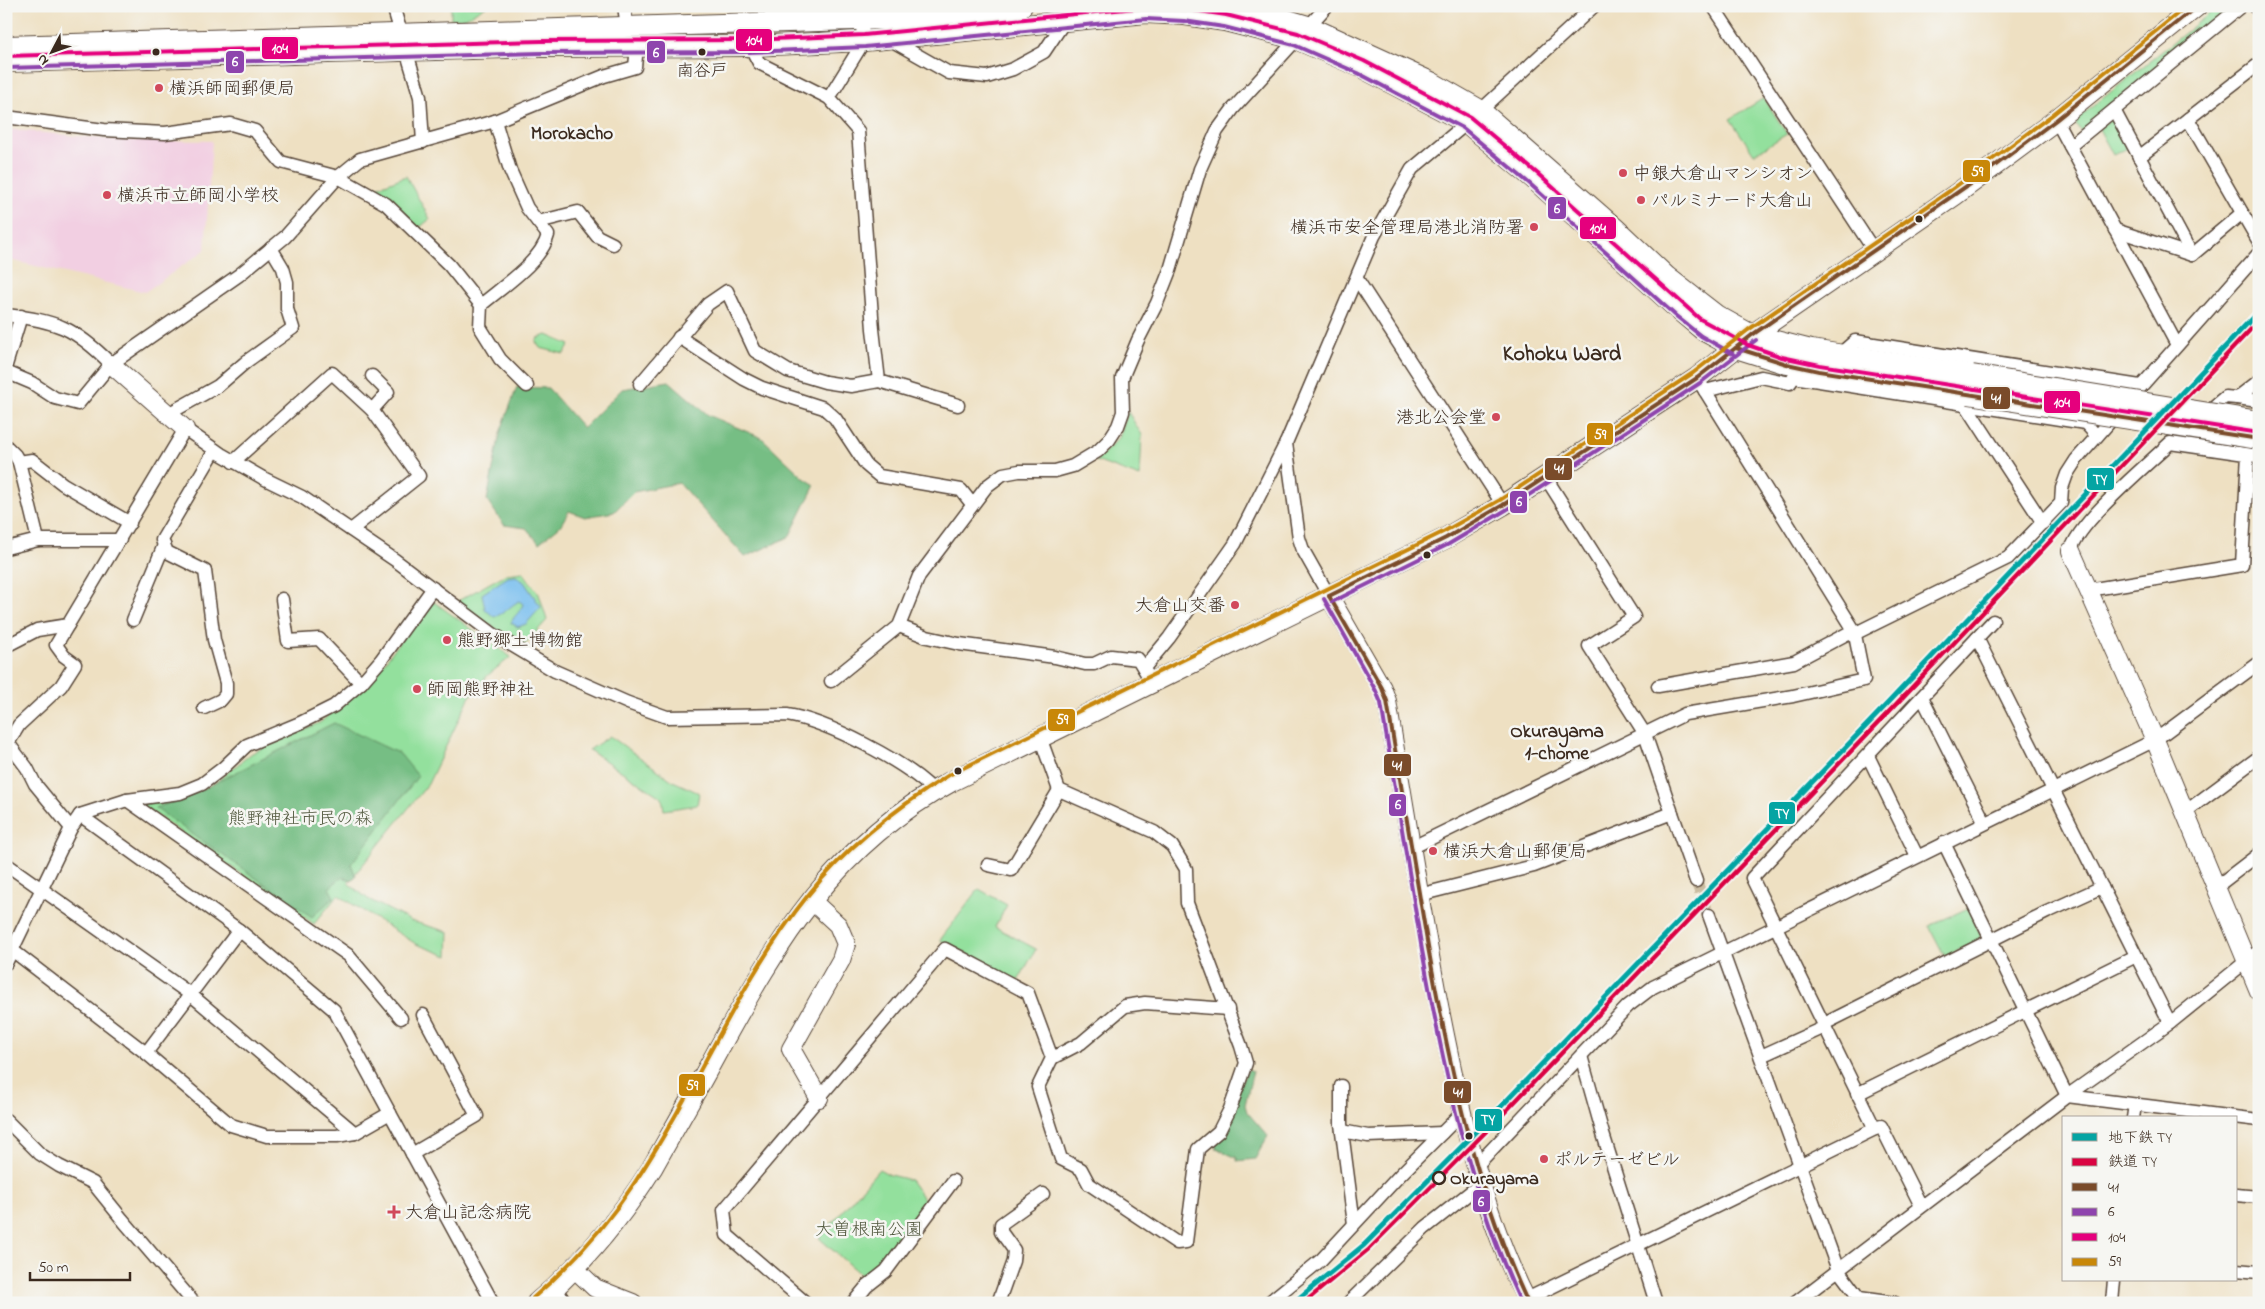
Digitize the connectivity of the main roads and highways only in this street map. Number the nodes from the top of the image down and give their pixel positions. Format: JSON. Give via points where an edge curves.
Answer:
{"nodes":[{"id":1,"x":1022,"y":6,"type":"edge"},
{"id":2,"x":1241,"y":6,"type":"edge"},
{"id":3,"x":2197,"y":6,"type":"edge"},
{"id":4,"x":861,"y":13,"type":"edge"},
{"id":5,"x":1302,"y":33,"type":"junction"},
{"id":6,"x":404,"y":42,"type":"junction"},
{"id":7,"x":6,"y":46,"type":"edge"},
{"id":8,"x":6,"y":62,"type":"edge"},
{"id":9,"x":1473,"y":117,"type":"junction"},
{"id":10,"x":1752,"y":336,"type":"junction"},
{"id":11,"x":1736,"y":348,"type":"junction"},
{"id":12,"x":1969,"y":391,"type":"junction"},
{"id":13,"x":2259,"y":421,"type":"edge"},
{"id":14,"x":2255,"y":450,"type":"edge"},
{"id":15,"x":560,"y":1295,"type":"edge"},
{"id":16,"x":536,"y":1303,"type":"edge"}],
"edges":[{"from":1,"to":4,"type":"main road"},
{"from":2,"to":5,"type":"main road"},
{"from":3,"to":10,"type":"main road","via":[[1984,174]]},
{"from":4,"to":6,"type":"main road"},
{"from":5,"to":6,"type":"main road","via":[[1185,15],[1138,14],[889,39],[750,46]]},
{"from":5,"to":9,"type":"main road","via":[[1431,82]]},
{"from":6,"to":7,"type":"main road"},
{"from":6,"to":8,"type":"main road"},
{"from":9,"to":10,"type":"main road","via":[[1615,228],[1667,277],[1716,315]]},
{"from":9,"to":11,"type":"main road","via":[[1534,179],[1686,316],[1704,331]]},
{"from":10,"to":11,"type":"main road"},
{"from":10,"to":12,"type":"main road","via":[[1839,355]]},
{"from":11,"to":12,"type":"main road","via":[[1801,367]]},
{"from":11,"to":15,"type":"main road","via":[[1701,384],[1446,538],[1329,596],[1147,676],[1040,737],[934,791],[897,816],[857,850],[811,900],[766,965],[643,1183],[608,1232],[575,1269]]},
{"from":12,"to":13,"type":"main road","bridge":true},
{"from":12,"to":14,"type":"main road","bridge":true},
{"from":15,"to":16,"type":"main road"}]}
